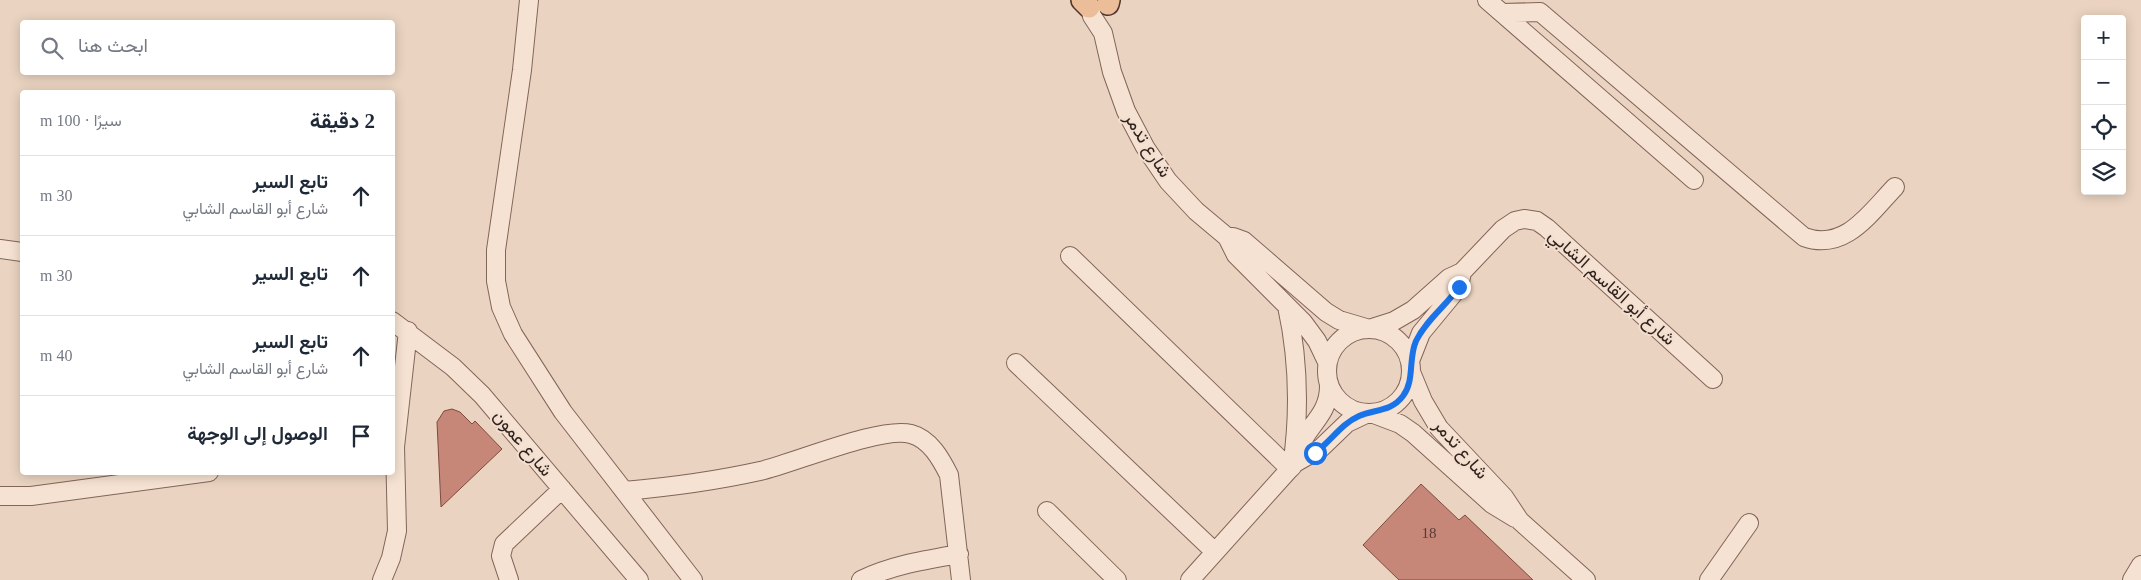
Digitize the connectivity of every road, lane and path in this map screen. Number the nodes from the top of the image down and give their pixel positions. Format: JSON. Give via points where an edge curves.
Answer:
{"nodes":[{"id":1,"x":529,"y":0,"type":"edge"},
{"id":2,"x":1487,"y":0,"type":"edge"},
{"id":3,"x":1097,"y":2,"type":"edge"},
{"id":4,"x":1503,"y":13,"type":"junction"},
{"id":5,"x":1694,"y":180,"type":"dead end"},
{"id":6,"x":1895,"y":186,"type":"dead end"},
{"id":7,"x":1227,"y":238,"type":"junction"},
{"id":8,"x":0,"y":249,"type":"edge"},
{"id":9,"x":20,"y":252,"type":"edge"},
{"id":10,"x":1070,"y":256,"type":"dead end"},
{"id":11,"x":1462,"y":272,"type":"junction"},
{"id":12,"x":1287,"y":306,"type":"junction"},
{"id":13,"x":395,"y":323,"type":"edge"},
{"id":14,"x":1370,"y":329,"type":"junction"},
{"id":15,"x":408,"y":331,"type":"junction"},
{"id":16,"x":1327,"y":362,"type":"junction"},
{"id":17,"x":1016,"y":363,"type":"dead end"},
{"id":18,"x":1411,"y":366,"type":"junction"},
{"id":19,"x":1713,"y":379,"type":"dead end"},
{"id":20,"x":1329,"y":386,"type":"junction"},
{"id":21,"x":1369,"y":413,"type":"junction"},
{"id":22,"x":395,"y":440,"type":"edge"},
{"id":23,"x":1292,"y":466,"type":"junction"},
{"id":24,"x":183,"y":475,"type":"edge"},
{"id":25,"x":395,"y":475,"type":"edge"},
{"id":26,"x":562,"y":489,"type":"junction"},
{"id":27,"x":624,"y":491,"type":"junction"},
{"id":28,"x":0,"y":496,"type":"edge"},
{"id":29,"x":1047,"y":511,"type":"dead end"},
{"id":30,"x":1520,"y":521,"type":"junction"},
{"id":31,"x":1749,"y":523,"type":"dead end"},
{"id":32,"x":1215,"y":552,"type":"junction"},
{"id":33,"x":959,"y":554,"type":"junction"},
{"id":34,"x":2141,"y":566,"type":"edge"},
{"id":35,"x":382,"y":580,"type":"edge"},
{"id":36,"x":509,"y":580,"type":"edge"},
{"id":37,"x":639,"y":580,"type":"edge"},
{"id":38,"x":693,"y":580,"type":"edge"},
{"id":39,"x":861,"y":580,"type":"edge"},
{"id":40,"x":961,"y":580,"type":"edge"},
{"id":41,"x":1117,"y":580,"type":"edge"},
{"id":42,"x":1190,"y":580,"type":"edge"},
{"id":43,"x":1586,"y":580,"type":"edge"},
{"id":44,"x":1709,"y":580,"type":"edge"},
{"id":45,"x":2132,"y":580,"type":"edge"}],
"edges":[{"from":1,"to":27,"type":"street","via":[[496,250],[496,281],[512,334],[563,412]]},
{"from":2,"to":4,"type":"street"},
{"from":3,"to":7,"type":"street","name":"شارع تدمر","via":[[1092,16],[1103,32],[1112,72],[1126,111],[1145,147],[1168,181]]},
{"from":4,"to":5,"type":"street"},
{"from":4,"to":6,"type":"street","via":[[1540,12],[1804,237],[1830,241],[1854,229]]},
{"from":7,"to":12,"type":"street","name":"شارع تدمر","via":[[1236,254]]},
{"from":7,"to":14,"type":"street","name":"شارع تدمر","via":[[1244,241],[1326,312],[1339,320]]},
{"from":8,"to":9,"type":"street"},
{"from":10,"to":23,"type":"street"},
{"from":11,"to":14,"type":"street","name":"شارع أبو القاسم الشابي","via":[[1449,278],[1404,316]]},
{"from":11,"to":18,"type":"street","name":"شارع أبو القاسم الشابي","via":[[1459,287],[1421,333]]},
{"from":11,"to":19,"type":"street","name":"شارع أبو القاسم الشابي","via":[[1503,229],[1524,219],[1537,221]]},
{"from":12,"to":16,"type":"street","name":"شارع تدمر","via":[[1311,331]]},
{"from":12,"to":23,"type":"street","via":[[1298,386]]},
{"from":13,"to":15,"type":"street","name":"شارع عمون"},
{"from":14,"to":16,"type":"street","via":[[1349,333],[1339,340]]},
{"from":14,"to":18,"type":"street","via":[[1385,332],[1396,339],[1405,349]]},
{"from":15,"to":22,"type":"street"},
{"from":15,"to":26,"type":"street","name":"شارع عمون","via":[[482,395]]},
{"from":16,"to":20,"type":"street"},
{"from":17,"to":32,"type":"street"},
{"from":18,"to":21,"type":"street","via":[[1404,396],[1383,411]]},
{"from":18,"to":30,"type":"street","name":"شارع تدمر","via":[[1423,401],[1439,428],[1504,497]]},
{"from":20,"to":21,"type":"street","via":[[1344,406]]},
{"from":20,"to":23,"type":"street","via":[[1326,406],[1298,447]]},
{"from":21,"to":23,"type":"street","via":[[1347,423],[1321,448]]},
{"from":21,"to":30,"type":"street","name":"شارع تدمر","via":[[1413,433],[1492,504]]},
{"from":23,"to":32,"type":"street"},
{"from":24,"to":28,"type":"street","via":[[31,496]]},
{"from":25,"to":35,"type":"street","via":[[397,531]]},
{"from":26,"to":36,"type":"street","via":[[504,544],[501,556]]},
{"from":26,"to":37,"type":"street","name":"شارع عمون"},
{"from":27,"to":33,"type":"street","via":[[672,487],[761,471],[868,438],[912,434],[930,445],[949,475]]},
{"from":27,"to":38,"type":"street"},
{"from":29,"to":41,"type":"street"},
{"from":30,"to":43,"type":"street","name":"شارع تدمر"},
{"from":31,"to":44,"type":"street"},
{"from":32,"to":42,"type":"street"},
{"from":33,"to":39,"type":"street","via":[[909,562]]},
{"from":33,"to":40,"type":"street"},
{"from":34,"to":45,"type":"street"}]}
